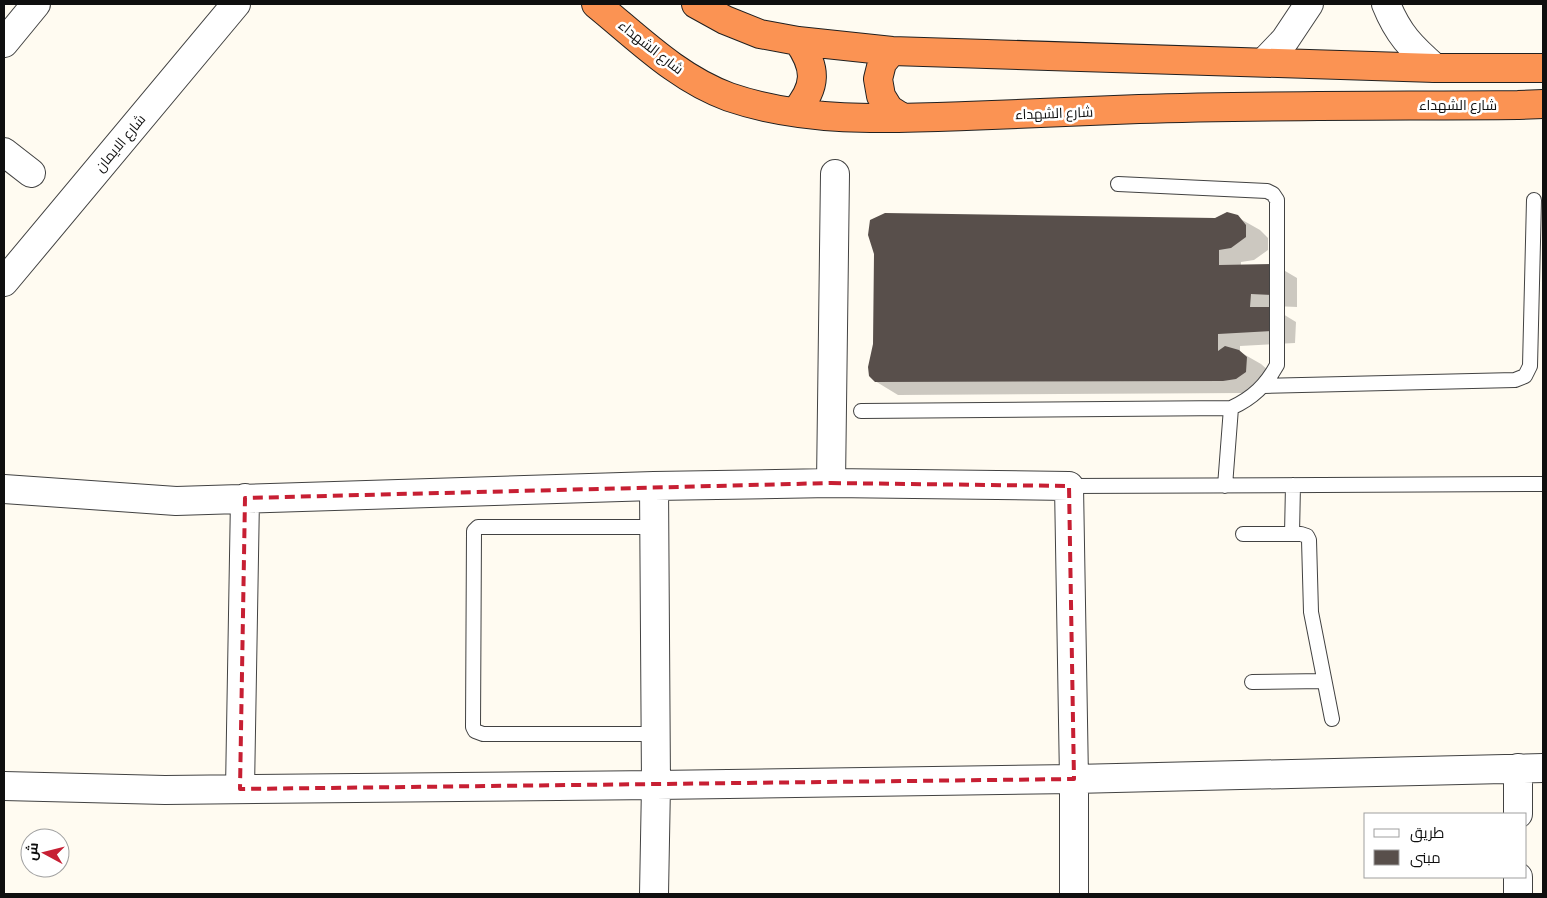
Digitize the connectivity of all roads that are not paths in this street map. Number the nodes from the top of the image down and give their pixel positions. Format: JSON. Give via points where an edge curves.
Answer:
{"nodes":[{"id":1,"x":36,"y":4,"type":"edge"},
{"id":2,"x":236,"y":4,"type":"edge"},
{"id":3,"x":596,"y":4,"type":"edge"},
{"id":4,"x":1309,"y":4,"type":"edge"},
{"id":5,"x":1386,"y":4,"type":"edge"},
{"id":6,"x":705,"y":6,"type":"edge"},
{"id":7,"x":798,"y":41,"type":"junction"},
{"id":8,"x":4,"y":43,"type":"edge"},
{"id":9,"x":892,"y":51,"type":"junction"},
{"id":10,"x":1264,"y":62,"type":"junction"},
{"id":11,"x":1435,"y":68,"type":"junction"},
{"id":12,"x":1543,"y":68,"type":"edge"},
{"id":13,"x":1543,"y":104,"type":"edge"},
{"id":14,"x":795,"y":112,"type":"junction"},
{"id":15,"x":903,"y":118,"type":"junction"},
{"id":16,"x":4,"y":152,"type":"edge"},
{"id":17,"x":31,"y":173,"type":"dead end"},
{"id":18,"x":835,"y":174,"type":"dead end"},
{"id":19,"x":1118,"y":184,"type":"dead end"},
{"id":20,"x":1534,"y":200,"type":"dead end"},
{"id":21,"x":4,"y":282,"type":"edge"},
{"id":22,"x":1264,"y":386,"type":"junction"},
{"id":23,"x":1231,"y":408,"type":"junction"},
{"id":24,"x":860,"y":411,"type":"dead end"},
{"id":25,"x":831,"y":483,"type":"junction"},
{"id":26,"x":1543,"y":484,"type":"edge"},
{"id":27,"x":1294,"y":485,"type":"junction"},
{"id":28,"x":654,"y":486,"type":"junction"},
{"id":29,"x":1069,"y":486,"type":"junction"},
{"id":30,"x":1225,"y":486,"type":"junction"},
{"id":31,"x":4,"y":489,"type":"edge"},
{"id":32,"x":246,"y":498,"type":"junction"},
{"id":33,"x":654,"y":527,"type":"junction"},
{"id":34,"x":1242,"y":534,"type":"dead end"},
{"id":35,"x":1292,"y":534,"type":"junction"},
{"id":36,"x":1324,"y":681,"type":"junction"},
{"id":37,"x":1252,"y":682,"type":"dead end"},
{"id":38,"x":1332,"y":719,"type":"dead end"},
{"id":39,"x":655,"y":734,"type":"junction"},
{"id":40,"x":1530,"y":768,"type":"edge"},
{"id":41,"x":1074,"y":779,"type":"junction"},
{"id":42,"x":656,"y":785,"type":"junction"},
{"id":43,"x":4,"y":786,"type":"edge"},
{"id":44,"x":240,"y":789,"type":"junction"},
{"id":45,"x":1518,"y":813,"type":"edge"},
{"id":46,"x":1518,"y":878,"type":"edge"},
{"id":47,"x":654,"y":894,"type":"edge"},
{"id":48,"x":1074,"y":894,"type":"edge"},
{"id":49,"x":1518,"y":894,"type":"edge"}],
"edges":[{"from":1,"to":8,"type":"street"},
{"from":2,"to":21,"type":"street","name":"شارع الايمان"},
{"from":3,"to":14,"type":"highway","name":"شارع الشهداء","via":[[666,63],[696,81],[727,96]]},
{"from":4,"to":10,"type":"street","via":[[1285,40]]},
{"from":5,"to":11,"type":"street","via":[[1394,23],[1412,48]]},
{"from":6,"to":7,"type":"highway","via":[[725,20],[760,34]]},
{"from":7,"to":9,"type":"highway"},
{"from":7,"to":14,"type":"highway","via":[[812,70],[811,86]]},
{"from":9,"to":10,"type":"highway"},
{"from":9,"to":15,"type":"highway","via":[[882,64],[878,79],[880,96],[889,109]]},
{"from":10,"to":11,"type":"highway"},
{"from":11,"to":12,"type":"highway"},
{"from":13,"to":15,"type":"highway","name":"شارع الشهداء","via":[[1210,107]]},
{"from":14,"to":15,"type":"highway","name":"شارع الشهداء"},
{"from":16,"to":17,"type":"street"},
{"from":18,"to":25,"type":"street"},
{"from":19,"to":22,"type":"lane","via":[[1260,190],[1273,194],[1278,207],[1277,364]]},
{"from":20,"to":22,"type":"lane","via":[[1530,366],[1525,376],[1515,380]]},
{"from":22,"to":23,"type":"lane"},
{"from":23,"to":24,"type":"lane"},
{"from":23,"to":30,"type":"lane"},
{"from":25,"to":28,"type":"street"},
{"from":25,"to":29,"type":"street"},
{"from":26,"to":27,"type":"lane"},
{"from":27,"to":30,"type":"lane"},
{"from":27,"to":35,"type":"lane"},
{"from":28,"to":32,"type":"street"},
{"from":28,"to":33,"type":"street"},
{"from":29,"to":30,"type":"lane"},
{"from":29,"to":41,"type":"street"},
{"from":31,"to":32,"type":"street","via":[[176,500]]},
{"from":32,"to":44,"type":"street"},
{"from":33,"to":39,"type":"street"},
{"from":33,"to":39,"type":"lane","via":[[483,527],[474,531],[473,727],[483,734]]},
{"from":34,"to":35,"type":"lane"},
{"from":35,"to":36,"type":"lane","via":[[1304,534],[1309,540],[1310,612]]},
{"from":36,"to":37,"type":"lane"},
{"from":36,"to":38,"type":"lane"},
{"from":39,"to":42,"type":"street"},
{"from":40,"to":41,"type":"street"},
{"from":40,"to":45,"type":"street"},
{"from":41,"to":42,"type":"street"},
{"from":41,"to":48,"type":"street"},
{"from":42,"to":44,"type":"street"},
{"from":42,"to":47,"type":"street"},
{"from":43,"to":44,"type":"street"},
{"from":46,"to":49,"type":"street"}]}
